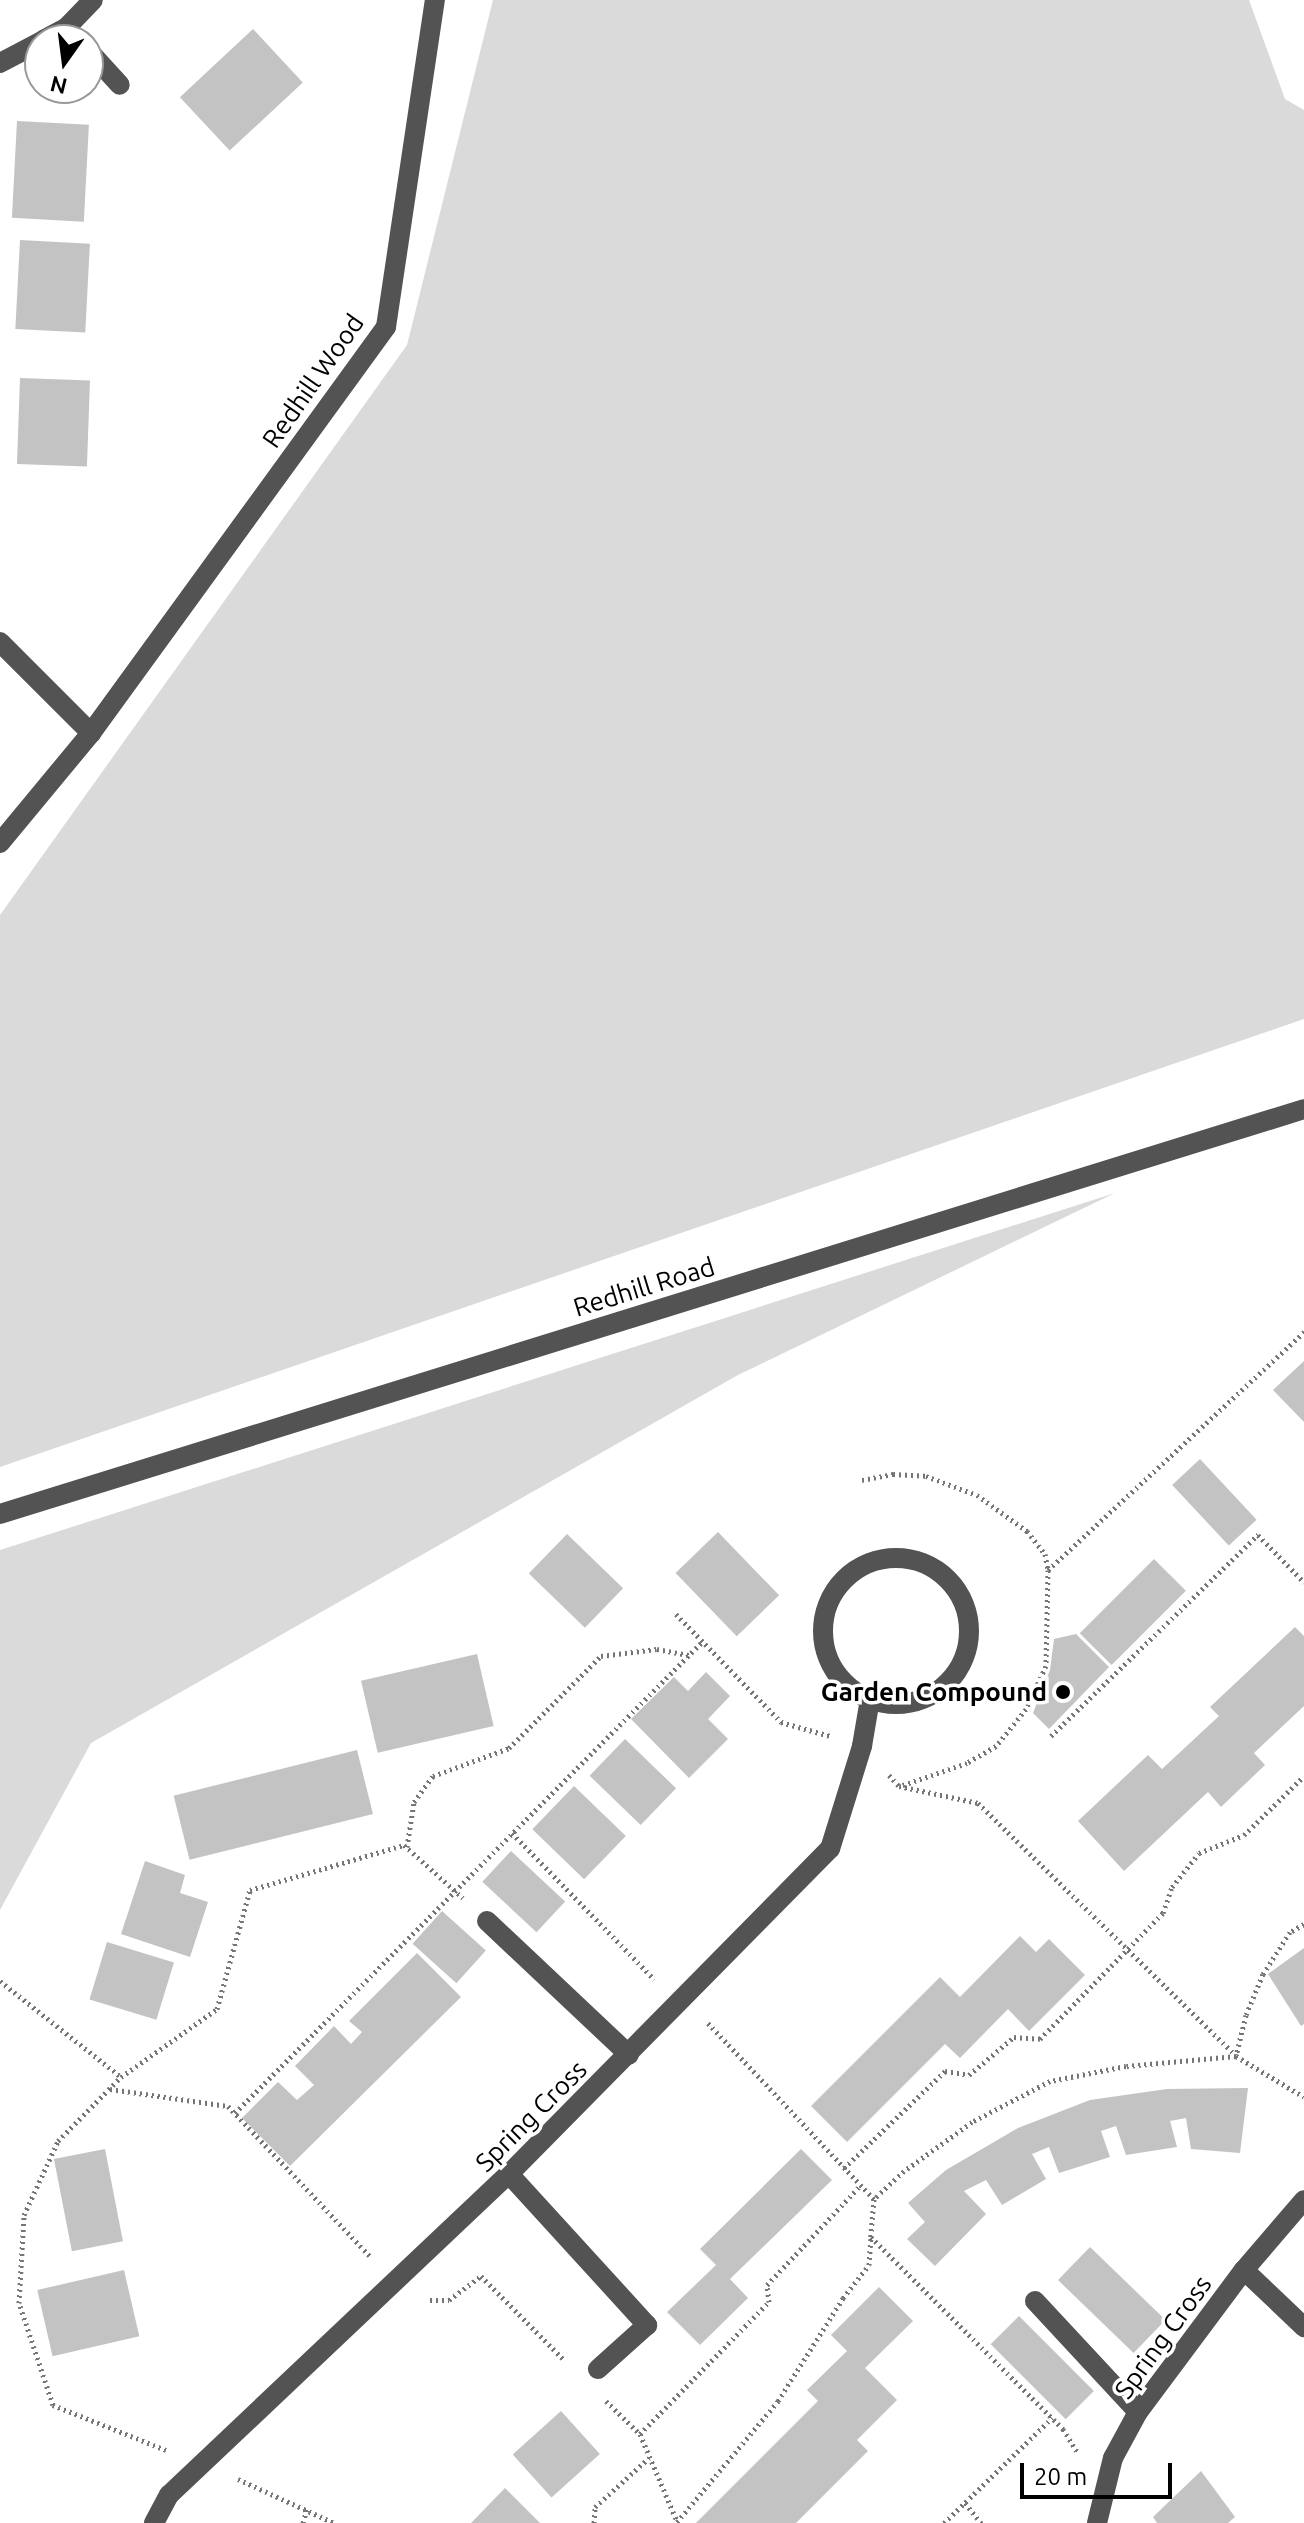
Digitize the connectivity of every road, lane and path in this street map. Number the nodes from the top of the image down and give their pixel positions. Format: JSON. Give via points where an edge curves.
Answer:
{"nodes":[{"id":1,"x":93,"y":0,"type":"edge"},
{"id":2,"x":435,"y":0,"type":"edge"},
{"id":3,"x":79,"y":24,"type":"edge"},
{"id":4,"x":24,"y":50,"type":"edge"},
{"id":5,"x":0,"y":63,"type":"edge"},
{"id":6,"x":104,"y":68,"type":"edge"},
{"id":7,"x":120,"y":85,"type":"dead end"},
{"id":8,"x":0,"y":642,"type":"edge"},
{"id":9,"x":91,"y":733,"type":"junction"},
{"id":10,"x":0,"y":843,"type":"edge"},
{"id":11,"x":1304,"y":1109,"type":"edge"},
{"id":12,"x":1304,"y":1332,"type":"edge"},
{"id":13,"x":862,"y":1480,"type":"dead end"},
{"id":14,"x":0,"y":1514,"type":"edge"},
{"id":15,"x":1048,"y":1570,"type":"junction"},
{"id":16,"x":1304,"y":1582,"type":"edge"},
{"id":17,"x":676,"y":1614,"type":"dead end"},
{"id":18,"x":703,"y":1641,"type":"junction"},
{"id":19,"x":690,"y":1655,"type":"junction"},
{"id":20,"x":870,"y":1699,"type":"junction"},
{"id":21,"x":1051,"y":1736,"type":"dead end"},
{"id":22,"x":862,"y":1746,"type":"junction"},
{"id":23,"x":1304,"y":1776,"type":"edge"},
{"id":24,"x":899,"y":1786,"type":"junction"},
{"id":25,"x":512,"y":1833,"type":"junction"},
{"id":26,"x":407,"y":1848,"type":"junction"},
{"id":27,"x":455,"y":1891,"type":"junction"},
{"id":28,"x":487,"y":1921,"type":"joint"},
{"id":29,"x":1304,"y":1924,"type":"edge"},
{"id":30,"x":1127,"y":1950,"type":"junction"},
{"id":31,"x":0,"y":1981,"type":"edge"},
{"id":32,"x":682,"y":2001,"type":"junction"},
{"id":33,"x":629,"y":2055,"type":"junction"},
{"id":34,"x":1236,"y":2056,"type":"junction"},
{"id":35,"x":121,"y":2077,"type":"junction"},
{"id":36,"x":109,"y":2089,"type":"junction"},
{"id":37,"x":1304,"y":2097,"type":"edge"},
{"id":38,"x":235,"y":2113,"type":"junction"},
{"id":39,"x":844,"y":2168,"type":"junction"},
{"id":40,"x":509,"y":2174,"type":"junction"},
{"id":41,"x":861,"y":2185,"type":"junction"},
{"id":42,"x":874,"y":2199,"type":"junction"},
{"id":43,"x":1304,"y":2200,"type":"edge"},
{"id":44,"x":871,"y":2237,"type":"junction"},
{"id":45,"x":1244,"y":2270,"type":"junction"},
{"id":46,"x":396,"y":2284,"type":"junction"},
{"id":47,"x":1035,"y":2301,"type":"dead end"},
{"id":48,"x":1304,"y":2327,"type":"edge"},
{"id":49,"x":598,"y":2369,"type":"dead end"},
{"id":50,"x":576,"y":2371,"type":"dead end"},
{"id":51,"x":597,"y":2392,"type":"dead end"},
{"id":52,"x":1138,"y":2412,"type":"junction"},
{"id":53,"x":1052,"y":2418,"type":"junction"},
{"id":54,"x":640,"y":2434,"type":"junction"},
{"id":55,"x":649,"y":2458,"type":"junction"},
{"id":56,"x":205,"y":2465,"type":"junction"},
{"id":57,"x":1103,"y":2492,"type":"junction"},
{"id":58,"x":965,"y":2503,"type":"junction"},
{"id":59,"x":307,"y":2509,"type":"junction"},
{"id":60,"x":677,"y":2522,"type":"edge"},
{"id":61,"x":154,"y":2523,"type":"edge"},
{"id":62,"x":303,"y":2523,"type":"edge"},
{"id":63,"x":334,"y":2523,"type":"edge"},
{"id":64,"x":594,"y":2523,"type":"edge"},
{"id":65,"x":944,"y":2523,"type":"edge"},
{"id":66,"x":981,"y":2523,"type":"edge"},
{"id":67,"x":1097,"y":2523,"type":"edge"}],
"edges":[{"from":1,"to":3,"type":"street"},
{"from":2,"to":9,"type":"street","name":"Redhill Wood","via":[[386,327]]},
{"from":4,"to":5,"type":"street"},
{"from":6,"to":7,"type":"street"},
{"from":8,"to":9,"type":"street"},
{"from":9,"to":10,"type":"street","name":"Redhill Wood"},
{"from":11,"to":14,"type":"street","name":"Redhill Road"},
{"from":12,"to":15,"type":"path"},
{"from":13,"to":15,"type":"path","via":[[893,1474],[926,1476],[977,1495],[1027,1531],[1045,1554]]},
{"from":15,"to":24,"type":"path","via":[[1046,1666],[1026,1709],[996,1746],[967,1763]]},
{"from":16,"to":21,"type":"path","via":[[1258,1535]]},
{"from":17,"to":18,"type":"path"},
{"from":18,"to":19,"type":"path"},
{"from":18,"to":22,"type":"path","via":[[781,1722]]},
{"from":19,"to":25,"type":"path"},
{"from":19,"to":26,"type":"path","via":[[657,1649],[601,1656],[509,1748],[433,1776],[414,1802]]},
{"from":20,"to":20,"type":"street","via":[[847,1686],[832,1665],[823,1626],[829,1601],[860,1567],[883,1559],[913,1559],[937,1569],[955,1587],[969,1626],[966,1651],[943,1686],[922,1699],[897,1704]]},
{"from":20,"to":22,"type":"street","name":"Spring Cross"},
{"from":22,"to":24,"type":"path"},
{"from":22,"to":32,"type":"street","name":"Spring Cross","via":[[830,1849]]},
{"from":23,"to":30,"type":"path","via":[[1244,1835],[1199,1853],[1172,1887],[1163,1913]]},
{"from":24,"to":30,"type":"path","via":[[978,1803]]},
{"from":25,"to":27,"type":"path"},
{"from":25,"to":32,"type":"path"},
{"from":26,"to":27,"type":"path"},
{"from":26,"to":35,"type":"path","via":[[250,1890],[217,2009]]},
{"from":27,"to":28,"type":"path"},
{"from":27,"to":38,"type":"path"},
{"from":28,"to":33,"type":"street"},
{"from":29,"to":34,"type":"path","via":[[1290,1932],[1263,1974]]},
{"from":30,"to":34,"type":"path"},
{"from":30,"to":39,"type":"path","via":[[1040,2039],[1014,2037],[969,2075],[945,2071]]},
{"from":31,"to":35,"type":"path"},
{"from":32,"to":33,"type":"street","name":"Spring Cross"},
{"from":32,"to":39,"type":"path"},
{"from":33,"to":40,"type":"street","name":"Spring Cross"},
{"from":34,"to":37,"type":"path"},
{"from":34,"to":42,"type":"path","via":[[1126,2066],[1050,2081],[972,2122]]},
{"from":35,"to":36,"type":"path"},
{"from":36,"to":38,"type":"path","via":[[228,2106]]},
{"from":36,"to":56,"type":"path","via":[[58,2141],[24,2215],[19,2303],[53,2405]]},
{"from":38,"to":46,"type":"path"},
{"from":39,"to":41,"type":"path"},
{"from":40,"to":46,"type":"street","name":"Spring Cross"},
{"from":40,"to":49,"type":"street","via":[[647,2325]]},
{"from":41,"to":42,"type":"path"},
{"from":41,"to":54,"type":"path","via":[[767,2285],[769,2302]]},
{"from":42,"to":44,"type":"path"},
{"from":43,"to":45,"type":"street","name":"Spring Cross"},
{"from":44,"to":53,"type":"path"},
{"from":44,"to":60,"type":"path","via":[[869,2265],[778,2401]]},
{"from":45,"to":48,"type":"street"},
{"from":45,"to":52,"type":"street","name":"Spring Cross"},
{"from":46,"to":50,"type":"path","via":[[416,2300],[449,2300],[481,2276]]},
{"from":46,"to":56,"type":"street","name":"Spring Cross"},
{"from":47,"to":52,"type":"street"},
{"from":51,"to":54,"type":"path"},
{"from":52,"to":57,"type":"street","name":"Spring Cross","via":[[1113,2458]]},
{"from":53,"to":57,"type":"path"},
{"from":53,"to":58,"type":"path"},
{"from":54,"to":55,"type":"path"},
{"from":55,"to":60,"type":"path"},
{"from":55,"to":64,"type":"path","via":[[595,2507]]},
{"from":56,"to":59,"type":"path"},
{"from":56,"to":61,"type":"street","name":"Spring Cross","via":[[169,2495]]},
{"from":57,"to":67,"type":"street","name":"Spring Cross"},
{"from":58,"to":65,"type":"path"},
{"from":58,"to":66,"type":"path"},
{"from":59,"to":62,"type":"path"},
{"from":59,"to":63,"type":"path"}]}
